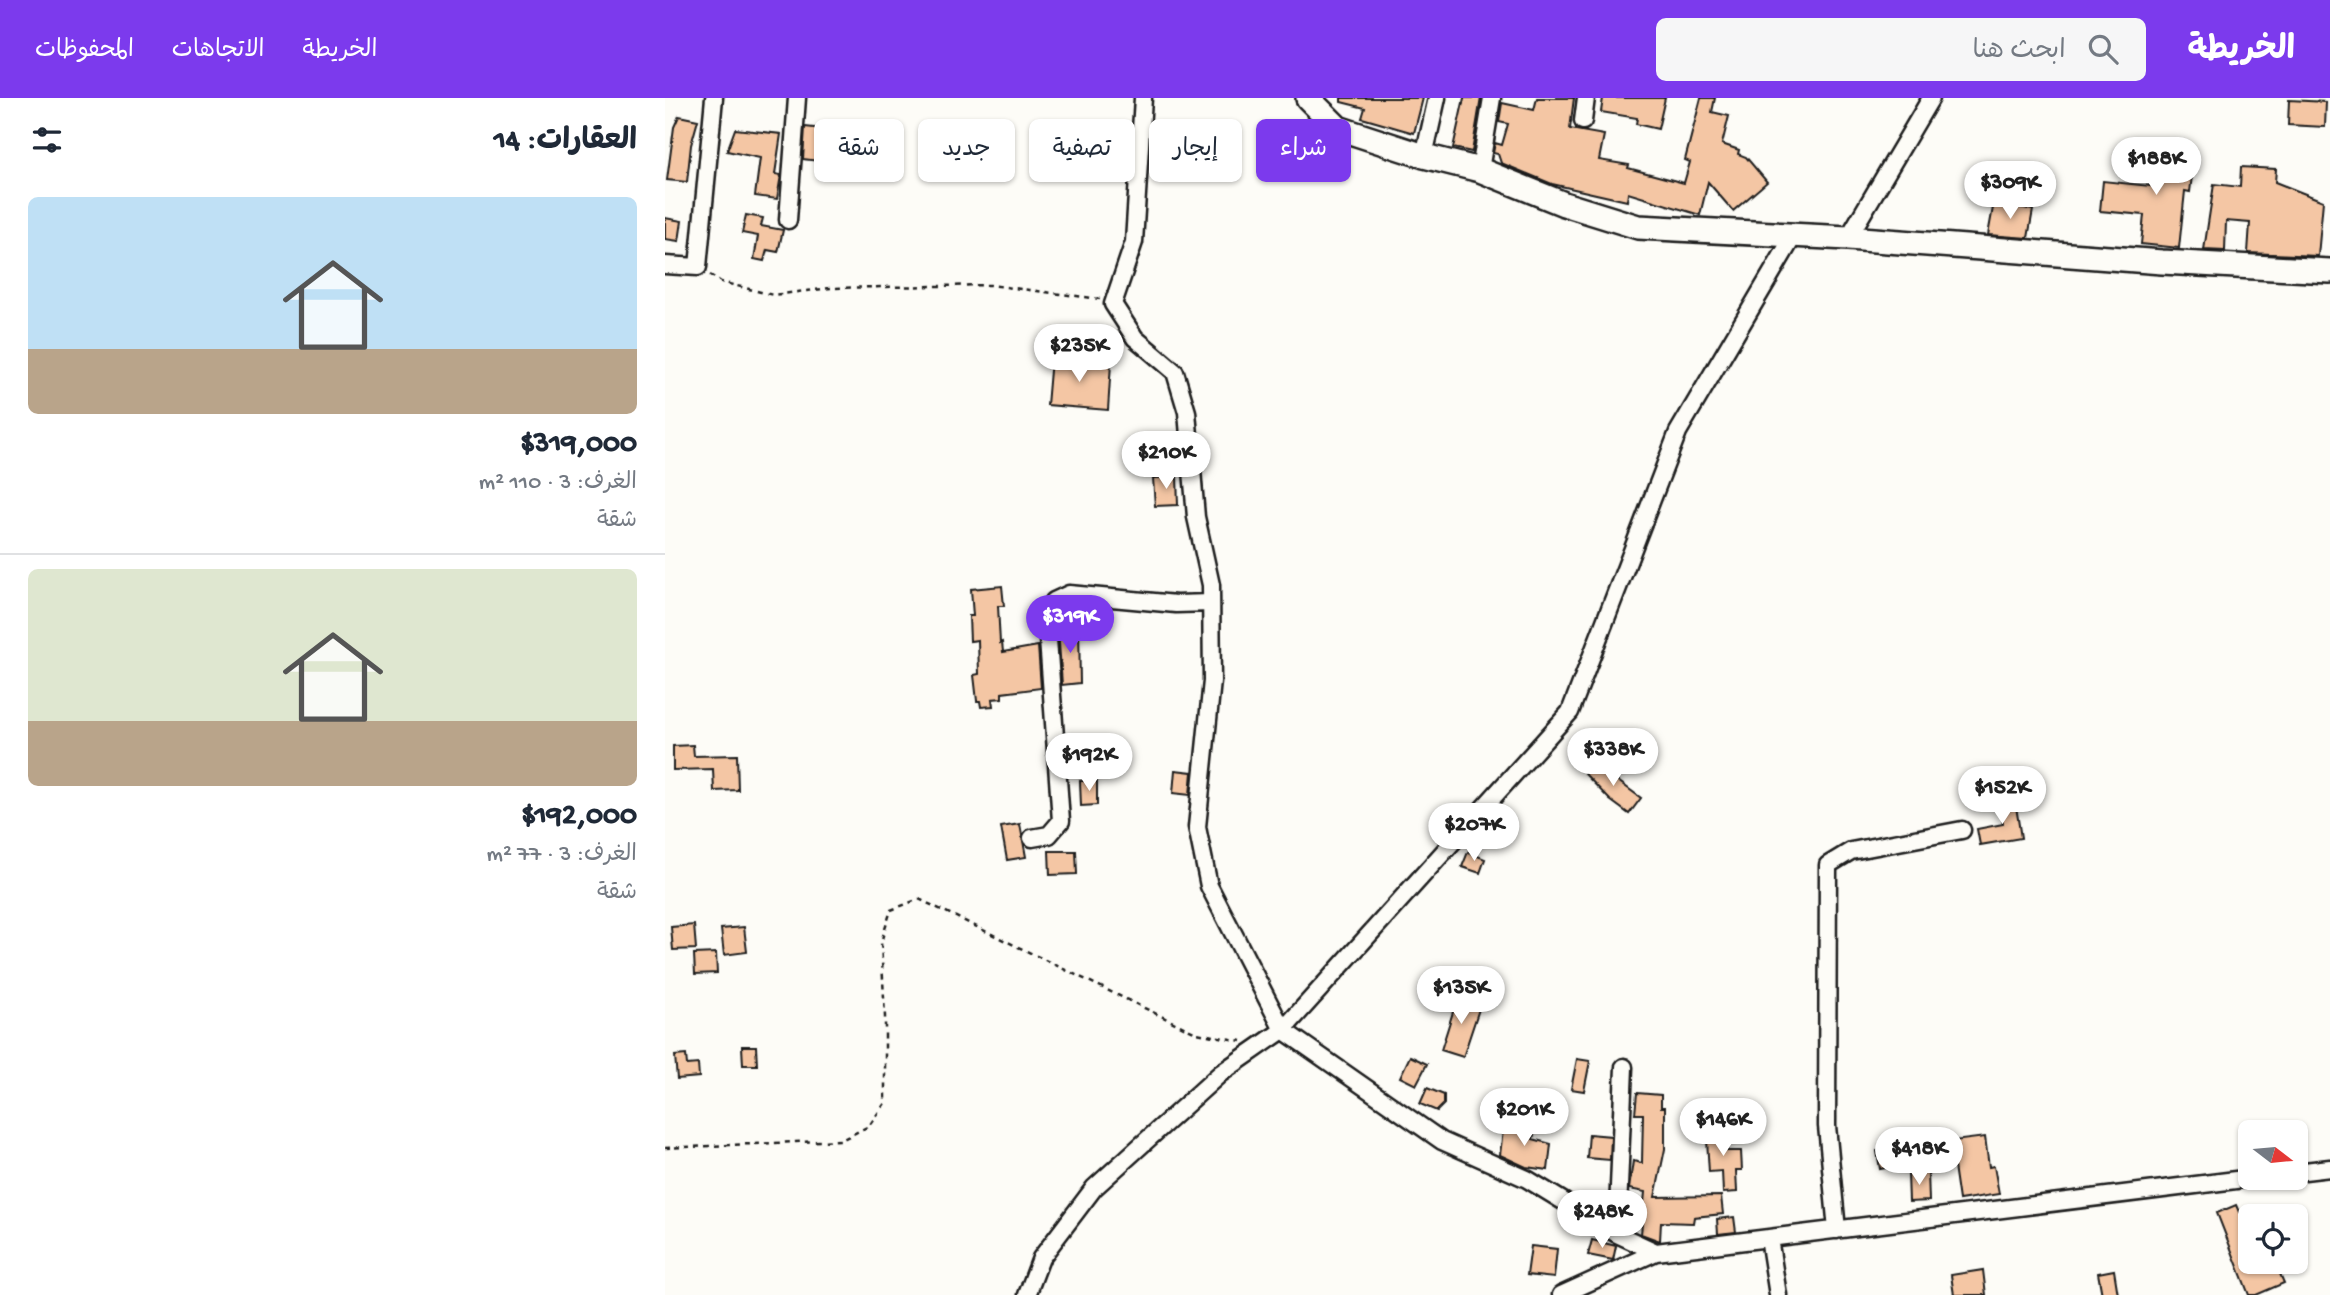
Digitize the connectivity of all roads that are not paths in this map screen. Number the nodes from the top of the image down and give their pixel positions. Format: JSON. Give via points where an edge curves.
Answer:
{"nodes":[{"id":1,"x":715,"y":98,"type":"edge"},
{"id":2,"x":797,"y":98,"type":"edge"},
{"id":3,"x":1143,"y":98,"type":"edge"},
{"id":4,"x":1308,"y":98,"type":"edge"},
{"id":5,"x":1437,"y":98,"type":"edge"},
{"id":6,"x":1492,"y":98,"type":"edge"},
{"id":7,"x":1586,"y":98,"type":"edge"},
{"id":8,"x":1931,"y":98,"type":"edge"},
{"id":9,"x":1583,"y":121,"type":"dead end"},
{"id":10,"x":1424,"y":156,"type":"junction"},
{"id":11,"x":1481,"y":170,"type":"junction"},
{"id":12,"x":788,"y":220,"type":"dead end"},
{"id":13,"x":1793,"y":237,"type":"junction"},
{"id":14,"x":1848,"y":238,"type":"junction"},
{"id":15,"x":665,"y":264,"type":"edge"},
{"id":16,"x":2330,"y":271,"type":"edge"},
{"id":17,"x":1211,"y":603,"type":"junction"},
{"id":18,"x":1962,"y":830,"type":"dead end"},
{"id":19,"x":1032,"y":838,"type":"dead end"},
{"id":20,"x":1283,"y":1030,"type":"junction"},
{"id":21,"x":1624,"y":1067,"type":"dead end"},
{"id":22,"x":2330,"y":1168,"type":"edge"},
{"id":23,"x":2308,"y":1171,"type":"edge"},
{"id":24,"x":2238,"y":1180,"type":"edge"},
{"id":25,"x":1837,"y":1230,"type":"junction"},
{"id":26,"x":1617,"y":1234,"type":"junction"},
{"id":27,"x":1769,"y":1238,"type":"junction"},
{"id":28,"x":1655,"y":1252,"type":"junction"},
{"id":29,"x":1027,"y":1295,"type":"edge"},
{"id":30,"x":1561,"y":1295,"type":"edge"},
{"id":31,"x":1778,"y":1295,"type":"edge"}],
"edges":[{"from":1,"to":15,"type":"street","via":[[698,267]]},
{"from":2,"to":12,"type":"street"},
{"from":3,"to":17,"type":"street","via":[[1134,242],[1113,304],[1135,338],[1175,372],[1187,412],[1196,517]]},
{"from":4,"to":10,"type":"street","via":[[1338,128]]},
{"from":5,"to":10,"type":"street"},
{"from":6,"to":11,"type":"street"},
{"from":7,"to":9,"type":"street"},
{"from":8,"to":14,"type":"street"},
{"from":10,"to":11,"type":"street"},
{"from":11,"to":13,"type":"street","via":[[1564,204],[1638,227]]},
{"from":13,"to":14,"type":"street"},
{"from":13,"to":20,"type":"street","via":[[1678,432],[1570,712]]},
{"from":14,"to":16,"type":"street"},
{"from":17,"to":19,"type":"street","via":[[1069,594],[1054,601],[1047,625],[1061,821],[1049,835]]},
{"from":17,"to":20,"type":"street","via":[[1212,681],[1197,827],[1209,886]]},
{"from":18,"to":25,"type":"street","via":[[1851,850],[1828,865],[1826,1087]]},
{"from":20,"to":26,"type":"street","via":[[1442,1140],[1527,1179]]},
{"from":20,"to":29,"type":"street","via":[[1221,1073],[1094,1188],[1041,1258]]},
{"from":21,"to":26,"type":"street"},
{"from":22,"to":23,"type":"street"},
{"from":24,"to":25,"type":"street"},
{"from":25,"to":27,"type":"street"},
{"from":26,"to":28,"type":"street"},
{"from":27,"to":28,"type":"street"},
{"from":27,"to":31,"type":"street"},
{"from":28,"to":30,"type":"street"}]}
